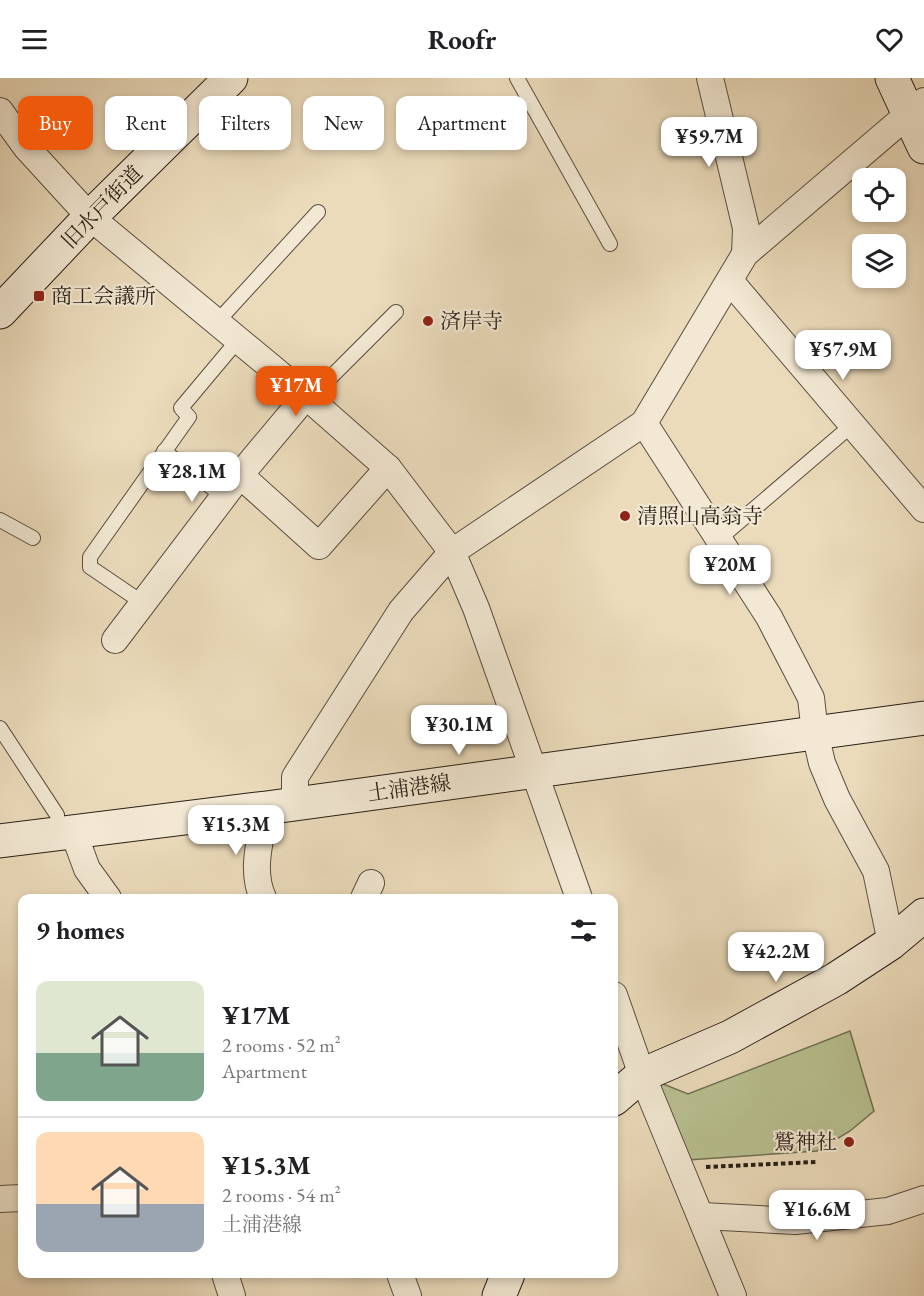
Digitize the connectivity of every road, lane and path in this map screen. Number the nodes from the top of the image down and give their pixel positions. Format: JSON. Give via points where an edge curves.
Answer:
{"nodes":[{"id":1,"x":231,"y":78,"type":"edge"},
{"id":2,"x":517,"y":78,"type":"edge"},
{"id":3,"x":710,"y":78,"type":"edge"},
{"id":4,"x":892,"y":78,"type":"edge"},
{"id":5,"x":916,"y":107,"type":"edge"},
{"id":6,"x":0,"y":111,"type":"edge"},
{"id":7,"x":924,"y":147,"type":"edge"},
{"id":8,"x":318,"y":212,"type":"dead end"},
{"id":9,"x":90,"y":217,"type":"junction"},
{"id":10,"x":610,"y":244,"type":"dead end"},
{"id":11,"x":745,"y":254,"type":"junction"},
{"id":12,"x":730,"y":280,"type":"junction"},
{"id":13,"x":0,"y":312,"type":"edge"},
{"id":14,"x":396,"y":312,"type":"dead end"},
{"id":15,"x":218,"y":322,"type":"junction"},
{"id":16,"x":238,"y":340,"type":"junction"},
{"id":17,"x":307,"y":397,"type":"junction"},
{"id":18,"x":644,"y":423,"type":"junction"},
{"id":19,"x":852,"y":425,"type":"junction"},
{"id":20,"x":164,"y":451,"type":"junction"},
{"id":21,"x":388,"y":468,"type":"junction"},
{"id":22,"x":240,"y":476,"type":"junction"},
{"id":23,"x":224,"y":497,"type":"junction"},
{"id":24,"x":924,"y":509,"type":"edge"},
{"id":25,"x":0,"y":520,"type":"edge"},
{"id":26,"x":33,"y":538,"type":"dead end"},
{"id":27,"x":719,"y":539,"type":"junction"},
{"id":28,"x":452,"y":552,"type":"junction"},
{"id":29,"x":143,"y":603,"type":"junction"},
{"id":30,"x":115,"y":640,"type":"dead end"},
{"id":31,"x":924,"y":718,"type":"edge"},
{"id":32,"x":0,"y":728,"type":"edge"},
{"id":33,"x":815,"y":733,"type":"junction"},
{"id":34,"x":534,"y":771,"type":"junction"},
{"id":35,"x":281,"y":806,"type":"junction"},
{"id":36,"x":65,"y":823,"type":"junction"},
{"id":37,"x":0,"y":841,"type":"edge"},
{"id":38,"x":98,"y":894,"type":"edge"},
{"id":39,"x":261,"y":894,"type":"edge"},
{"id":40,"x":578,"y":894,"type":"edge"},
{"id":41,"x":924,"y":915,"type":"edge"},
{"id":42,"x":891,"y":943,"type":"junction"},
{"id":43,"x":618,"y":1019,"type":"edge"},
{"id":44,"x":628,"y":1079,"type":"edge"},
{"id":45,"x":618,"y":1093,"type":"edge"},
{"id":46,"x":816,"y":1162,"type":"dead end"},
{"id":47,"x":681,"y":1168,"type":"junction"},
{"id":48,"x":18,"y":1198,"type":"edge"},
{"id":49,"x":0,"y":1199,"type":"edge"},
{"id":50,"x":924,"y":1199,"type":"edge"},
{"id":51,"x":702,"y":1216,"type":"junction"},
{"id":52,"x":226,"y":1278,"type":"edge"},
{"id":53,"x":401,"y":1278,"type":"edge"},
{"id":54,"x":506,"y":1278,"type":"edge"},
{"id":55,"x":232,"y":1296,"type":"edge"},
{"id":56,"x":408,"y":1296,"type":"edge"},
{"id":57,"x":499,"y":1296,"type":"edge"},
{"id":58,"x":733,"y":1296,"type":"edge"}],
"edges":[{"from":1,"to":9,"type":"main road","name":"旧水戸街道"},
{"from":2,"to":10,"type":"lane"},
{"from":3,"to":11,"type":"street","via":[[746,228]]},
{"from":4,"to":5,"type":"main road"},
{"from":5,"to":7,"type":"main road"},
{"from":5,"to":11,"type":"street"},
{"from":6,"to":9,"type":"street","via":[[26,147]]},
{"from":8,"to":15,"type":"lane"},
{"from":9,"to":13,"type":"main road","name":"旧水戸街道"},
{"from":9,"to":15,"type":"street"},
{"from":11,"to":12,"type":"street"},
{"from":12,"to":18,"type":"street"},
{"from":12,"to":19,"type":"street"},
{"from":14,"to":17,"type":"lane"},
{"from":15,"to":16,"type":"street"},
{"from":16,"to":17,"type":"street"},
{"from":16,"to":20,"type":"lane","via":[[181,408],[189,417]]},
{"from":17,"to":21,"type":"street"},
{"from":17,"to":22,"type":"street"},
{"from":18,"to":27,"type":"street"},
{"from":18,"to":28,"type":"street"},
{"from":19,"to":24,"type":"street"},
{"from":19,"to":27,"type":"lane"},
{"from":20,"to":23,"type":"lane"},
{"from":20,"to":29,"type":"lane","via":[[90,557],[90,567]]},
{"from":21,"to":22,"type":"street","via":[[319,546]]},
{"from":21,"to":28,"type":"street"},
{"from":22,"to":23,"type":"street"},
{"from":23,"to":29,"type":"street"},
{"from":25,"to":26,"type":"lane"},
{"from":27,"to":33,"type":"street","via":[[769,617],[802,679],[811,698]]},
{"from":28,"to":34,"type":"street"},
{"from":28,"to":35,"type":"street","via":[[401,611],[295,777]]},
{"from":29,"to":30,"type":"street"},
{"from":31,"to":33,"type":"main road","name":"土浦港線"},
{"from":32,"to":36,"type":"lane"},
{"from":33,"to":34,"type":"main road","name":"土浦港線"},
{"from":33,"to":42,"type":"street","via":[[822,764],[837,799],[876,871]]},
{"from":34,"to":35,"type":"main road","name":"土浦港線"},
{"from":34,"to":40,"type":"street"},
{"from":35,"to":36,"type":"main road","name":"土浦港線"},
{"from":35,"to":39,"type":"street","via":[[257,861],[257,886]]},
{"from":36,"to":37,"type":"main road","name":"土浦港線"},
{"from":36,"to":38,"type":"street"},
{"from":41,"to":42,"type":"main road"},
{"from":42,"to":44,"type":"main road","via":[[836,979],[730,1037]]},
{"from":43,"to":44,"type":"street"},
{"from":44,"to":45,"type":"main road"},
{"from":44,"to":47,"type":"street"},
{"from":46,"to":47,"type":"path"},
{"from":47,"to":51,"type":"street"},
{"from":48,"to":49,"type":"street"},
{"from":50,"to":51,"type":"street","via":[[888,1211],[795,1221]]},
{"from":51,"to":58,"type":"street"},
{"from":52,"to":55,"type":"street"},
{"from":53,"to":56,"type":"street"},
{"from":54,"to":57,"type":"main road"}]}
